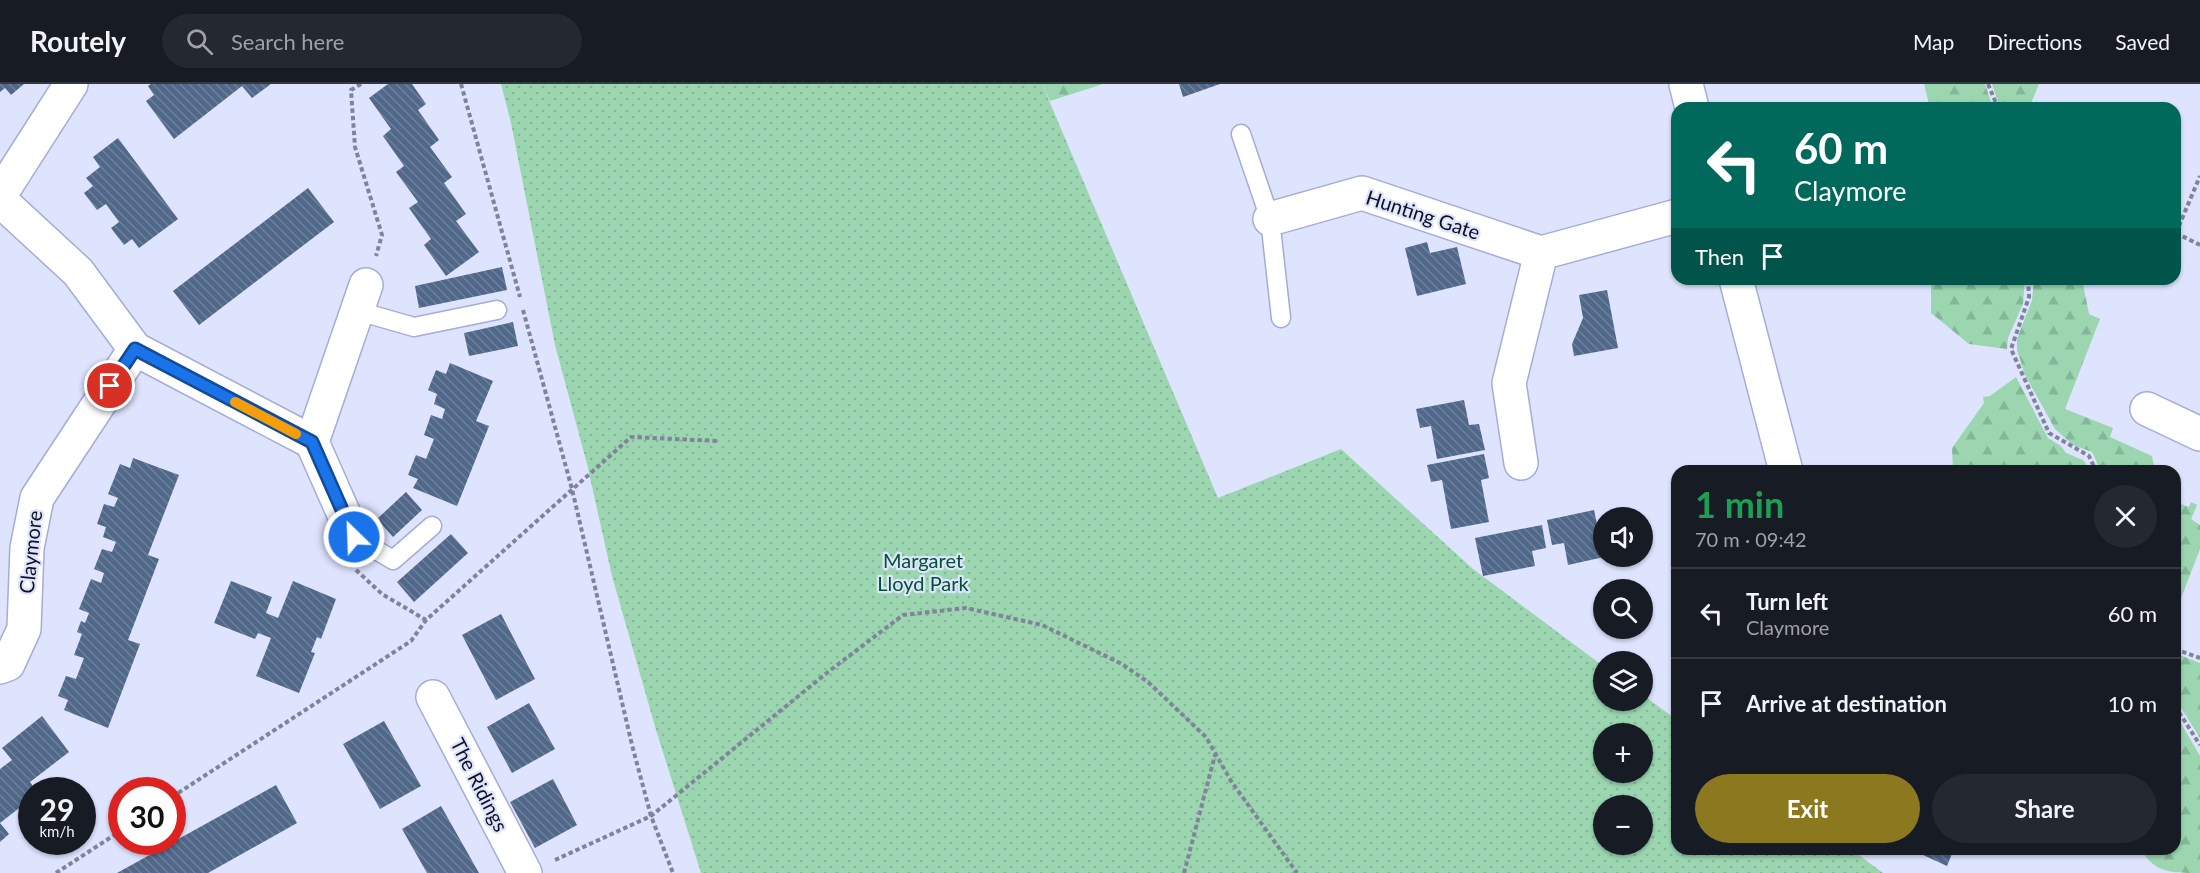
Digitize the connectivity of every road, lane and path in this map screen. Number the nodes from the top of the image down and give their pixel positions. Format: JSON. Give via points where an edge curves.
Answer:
{"nodes":[{"id":1,"x":72,"y":84,"type":"edge"},
{"id":2,"x":361,"y":84,"type":"edge"},
{"id":3,"x":461,"y":84,"type":"edge"},
{"id":4,"x":1686,"y":84,"type":"edge"},
{"id":5,"x":1988,"y":84,"type":"edge"},
{"id":6,"x":1690,"y":102,"type":"edge"},
{"id":7,"x":1996,"y":102,"type":"edge"},
{"id":8,"x":1241,"y":134,"type":"dead end"},
{"id":9,"x":2200,"y":176,"type":"edge"},
{"id":10,"x":0,"y":197,"type":"edge"},
{"id":11,"x":1671,"y":218,"type":"edge"},
{"id":12,"x":1270,"y":219,"type":"junction"},
{"id":13,"x":2181,"y":219,"type":"edge"},
{"id":14,"x":2181,"y":236,"type":"edge"},
{"id":15,"x":2200,"y":245,"type":"edge"},
{"id":16,"x":1540,"y":253,"type":"junction"},
{"id":17,"x":1738,"y":285,"type":"edge"},
{"id":18,"x":2028,"y":285,"type":"edge"},
{"id":19,"x":362,"y":298,"type":"junction"},
{"id":20,"x":497,"y":310,"type":"dead end"},
{"id":21,"x":1281,"y":318,"type":"dead end"},
{"id":22,"x":135,"y":349,"type":"junction"},
{"id":23,"x":2147,"y":409,"type":"dead end"},
{"id":24,"x":2200,"y":434,"type":"edge"},
{"id":25,"x":719,"y":441,"type":"dead end"},
{"id":26,"x":312,"y":442,"type":"junction"},
{"id":27,"x":1521,"y":463,"type":"dead end"},
{"id":28,"x":1784,"y":465,"type":"edge"},
{"id":29,"x":2093,"y":465,"type":"edge"},
{"id":30,"x":572,"y":489,"type":"junction"},
{"id":31,"x":432,"y":526,"type":"dead end"},
{"id":32,"x":354,"y":537,"type":"junction"},
{"id":33,"x":426,"y":620,"type":"junction"},
{"id":34,"x":2181,"y":651,"type":"edge"},
{"id":35,"x":2200,"y":658,"type":"edge"},
{"id":36,"x":0,"y":667,"type":"edge"},
{"id":37,"x":433,"y":697,"type":"dead end"},
{"id":38,"x":2181,"y":715,"type":"edge"},
{"id":39,"x":2200,"y":745,"type":"edge"},
{"id":40,"x":1216,"y":754,"type":"junction"},
{"id":41,"x":186,"y":788,"type":"edge"},
{"id":42,"x":651,"y":816,"type":"junction"},
{"id":43,"x":108,"y":839,"type":"edge"},
{"id":44,"x":536,"y":868,"type":"edge"},
{"id":45,"x":56,"y":873,"type":"edge"},
{"id":46,"x":674,"y":873,"type":"edge"},
{"id":47,"x":1184,"y":873,"type":"edge"},
{"id":48,"x":1297,"y":873,"type":"edge"}],
"edges":[{"from":1,"to":10,"type":"street"},
{"from":2,"to":19,"type":"path","via":[[351,90],[355,147],[382,235]]},
{"from":3,"to":30,"type":"path"},
{"from":4,"to":6,"type":"street"},
{"from":5,"to":7,"type":"path"},
{"from":8,"to":12,"type":"lane"},
{"from":9,"to":13,"type":"path"},
{"from":10,"to":22,"type":"street","via":[[78,273]]},
{"from":11,"to":16,"type":"street"},
{"from":12,"to":16,"type":"street","name":"Hunting Gate","via":[[1362,193]]},
{"from":12,"to":21,"type":"lane"},
{"from":14,"to":15,"type":"path"},
{"from":16,"to":27,"type":"street","via":[[1509,383]]},
{"from":17,"to":28,"type":"street"},
{"from":18,"to":29,"type":"path","via":[[2029,297],[2011,349],[2049,433],[2089,456]]},
{"from":19,"to":20,"type":"lane","via":[[414,327]]},
{"from":19,"to":26,"type":"street"},
{"from":22,"to":26,"type":"street"},
{"from":22,"to":36,"type":"street","name":"Claymore","via":[[37,498],[27,548],[24,629],[8,664]]},
{"from":23,"to":24,"type":"street"},
{"from":25,"to":30,"type":"path","via":[[631,437]]},
{"from":26,"to":32,"type":"street"},
{"from":30,"to":33,"type":"path"},
{"from":30,"to":42,"type":"path"},
{"from":31,"to":32,"type":"lane","via":[[393,560]]},
{"from":32,"to":33,"type":"path","via":[[350,564],[382,594]]},
{"from":33,"to":41,"type":"path","via":[[411,641]]},
{"from":34,"to":35,"type":"path"},
{"from":37,"to":44,"type":"street","name":"The Ridings"},
{"from":38,"to":39,"type":"path"},
{"from":40,"to":42,"type":"path","via":[[1206,737],[1148,682],[1122,664],[1042,625],[966,608],[903,615]]},
{"from":40,"to":47,"type":"path"},
{"from":40,"to":48,"type":"path"},
{"from":42,"to":44,"type":"path"},
{"from":42,"to":46,"type":"path"},
{"from":43,"to":45,"type":"path"}]}
